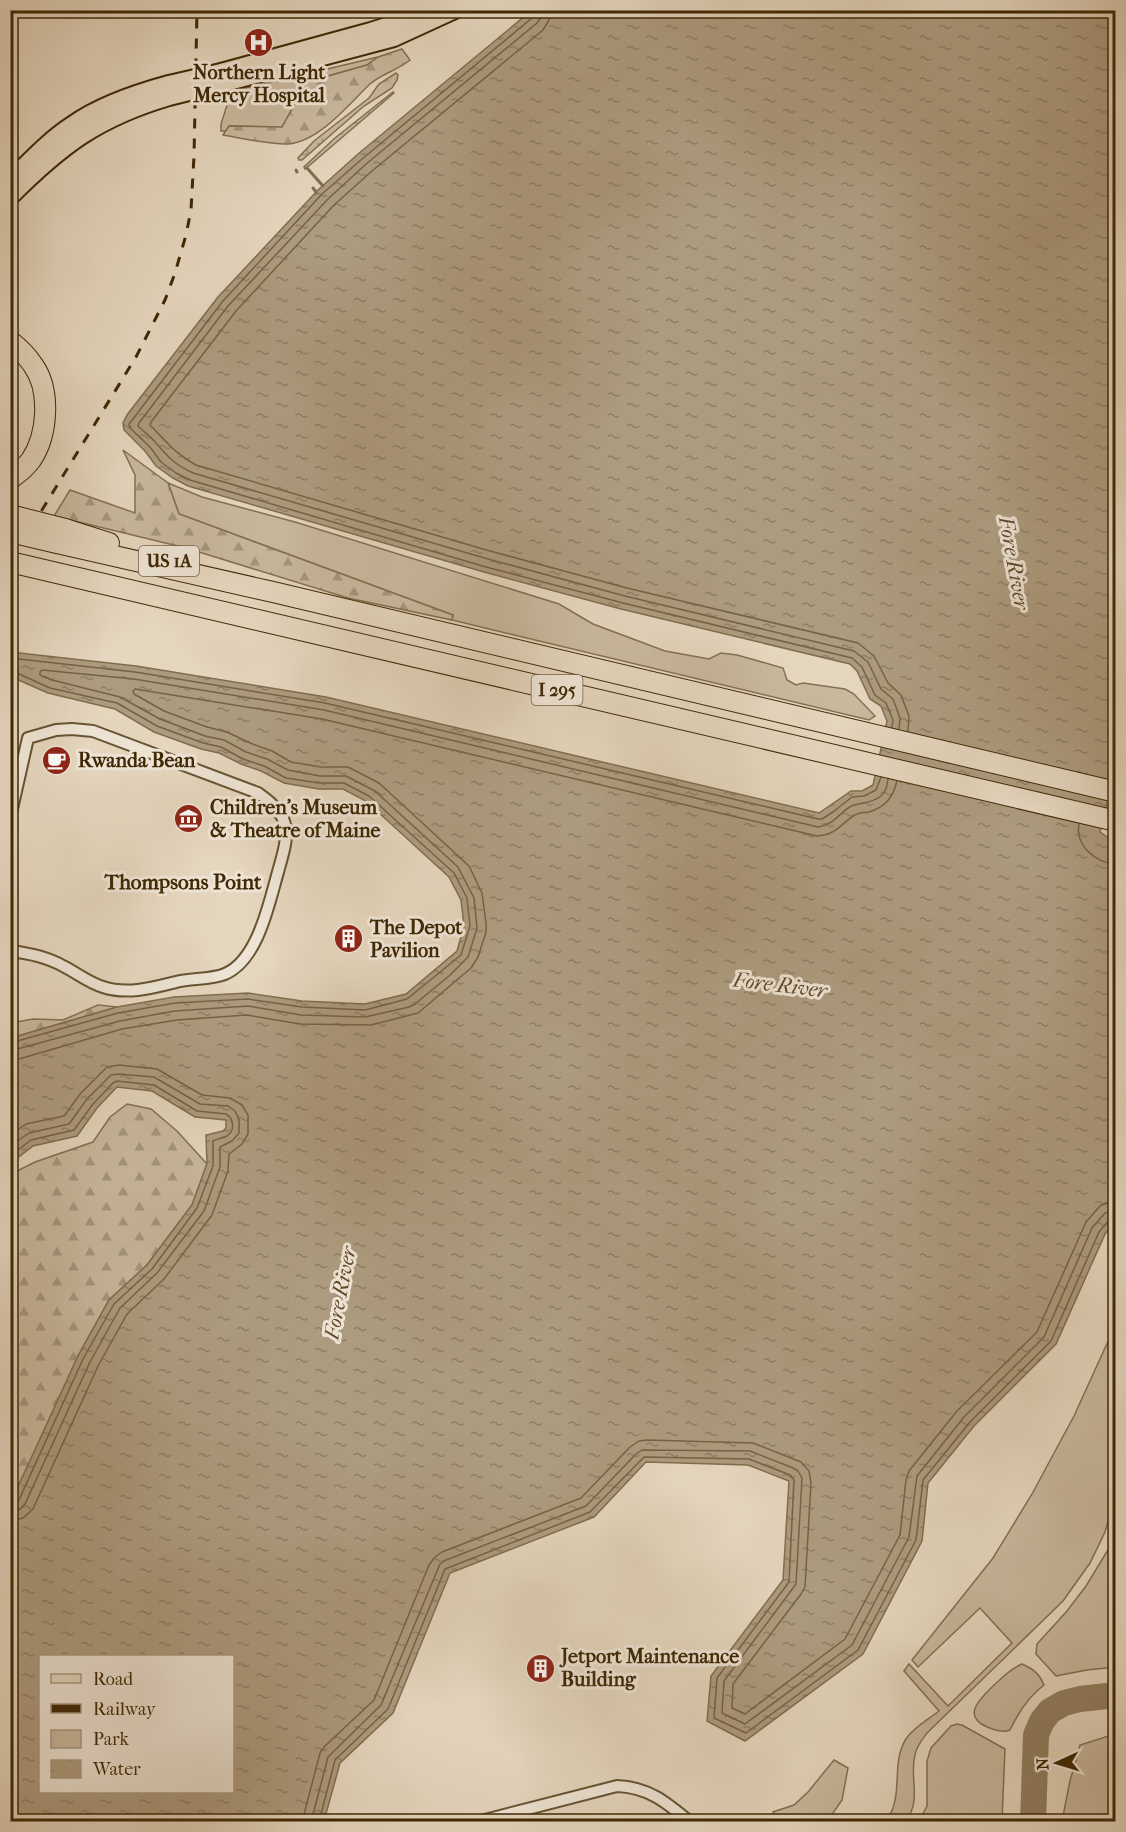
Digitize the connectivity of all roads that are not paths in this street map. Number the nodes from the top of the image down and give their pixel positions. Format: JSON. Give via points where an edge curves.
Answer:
{"nodes":[{"id":1,"x":428,"y":10,"type":"edge"},
{"id":2,"x":455,"y":10,"type":"edge"},
{"id":3,"x":221,"y":78,"type":"junction"},
{"id":4,"x":77,"y":129,"type":"junction"},
{"id":5,"x":10,"y":180,"type":"edge"},
{"id":6,"x":10,"y":197,"type":"edge"},
{"id":7,"x":10,"y":341,"type":"edge"},
{"id":8,"x":10,"y":478,"type":"edge"},
{"id":9,"x":10,"y":515,"type":"edge"},
{"id":10,"x":10,"y":532,"type":"edge"},
{"id":11,"x":61,"y":536,"type":"junction"},
{"id":12,"x":10,"y":562,"type":"edge"},
{"id":13,"x":10,"y":572,"type":"edge"},
{"id":14,"x":40,"y":573,"type":"junction"},
{"id":15,"x":118,"y":587,"type":"joint"},
{"id":16,"x":1115,"y":792,"type":"edge"},
{"id":17,"x":10,"y":819,"type":"edge"},
{"id":18,"x":1112,"y":820,"type":"edge"},
{"id":19,"x":10,"y":951,"type":"edge"},
{"id":20,"x":477,"y":1821,"type":"edge"},
{"id":21,"x":690,"y":1821,"type":"edge"}],
"edges":[{"from":1,"to":3,"type":"main road"},
{"from":2,"to":3,"type":"main road","via":[[394,38]]},
{"from":3,"to":4,"type":"main road","bridge":true,"via":[[117,109],[104,121]]},
{"from":4,"to":5,"type":"main road","via":[[45,146]]},
{"from":4,"to":6,"type":"main road"},
{"from":7,"to":8,"type":"highway","via":[[34,366],[46,412],[33,458]]},
{"from":9,"to":11,"type":"highway","bridge":true},
{"from":10,"to":11,"type":"highway","number":"I 295","bridge":true},
{"from":11,"to":16,"type":"highway","number":"I 295","via":[[273,592]]},
{"from":12,"to":14,"type":"highway"},
{"from":13,"to":14,"type":"highway","number":"US 1A"},
{"from":14,"to":15,"type":"highway","number":"US 1A"},
{"from":15,"to":18,"type":"highway","number":"I 295"},
{"from":17,"to":19,"type":"street","via":[[28,738],[56,730],[83,730],[258,793],[282,814],[287,836],[257,939],[243,962],[222,975],[120,990],[93,984],[38,956]]},
{"from":20,"to":21,"type":"street","via":[[617,1786],[633,1786],[648,1792]]}]}
